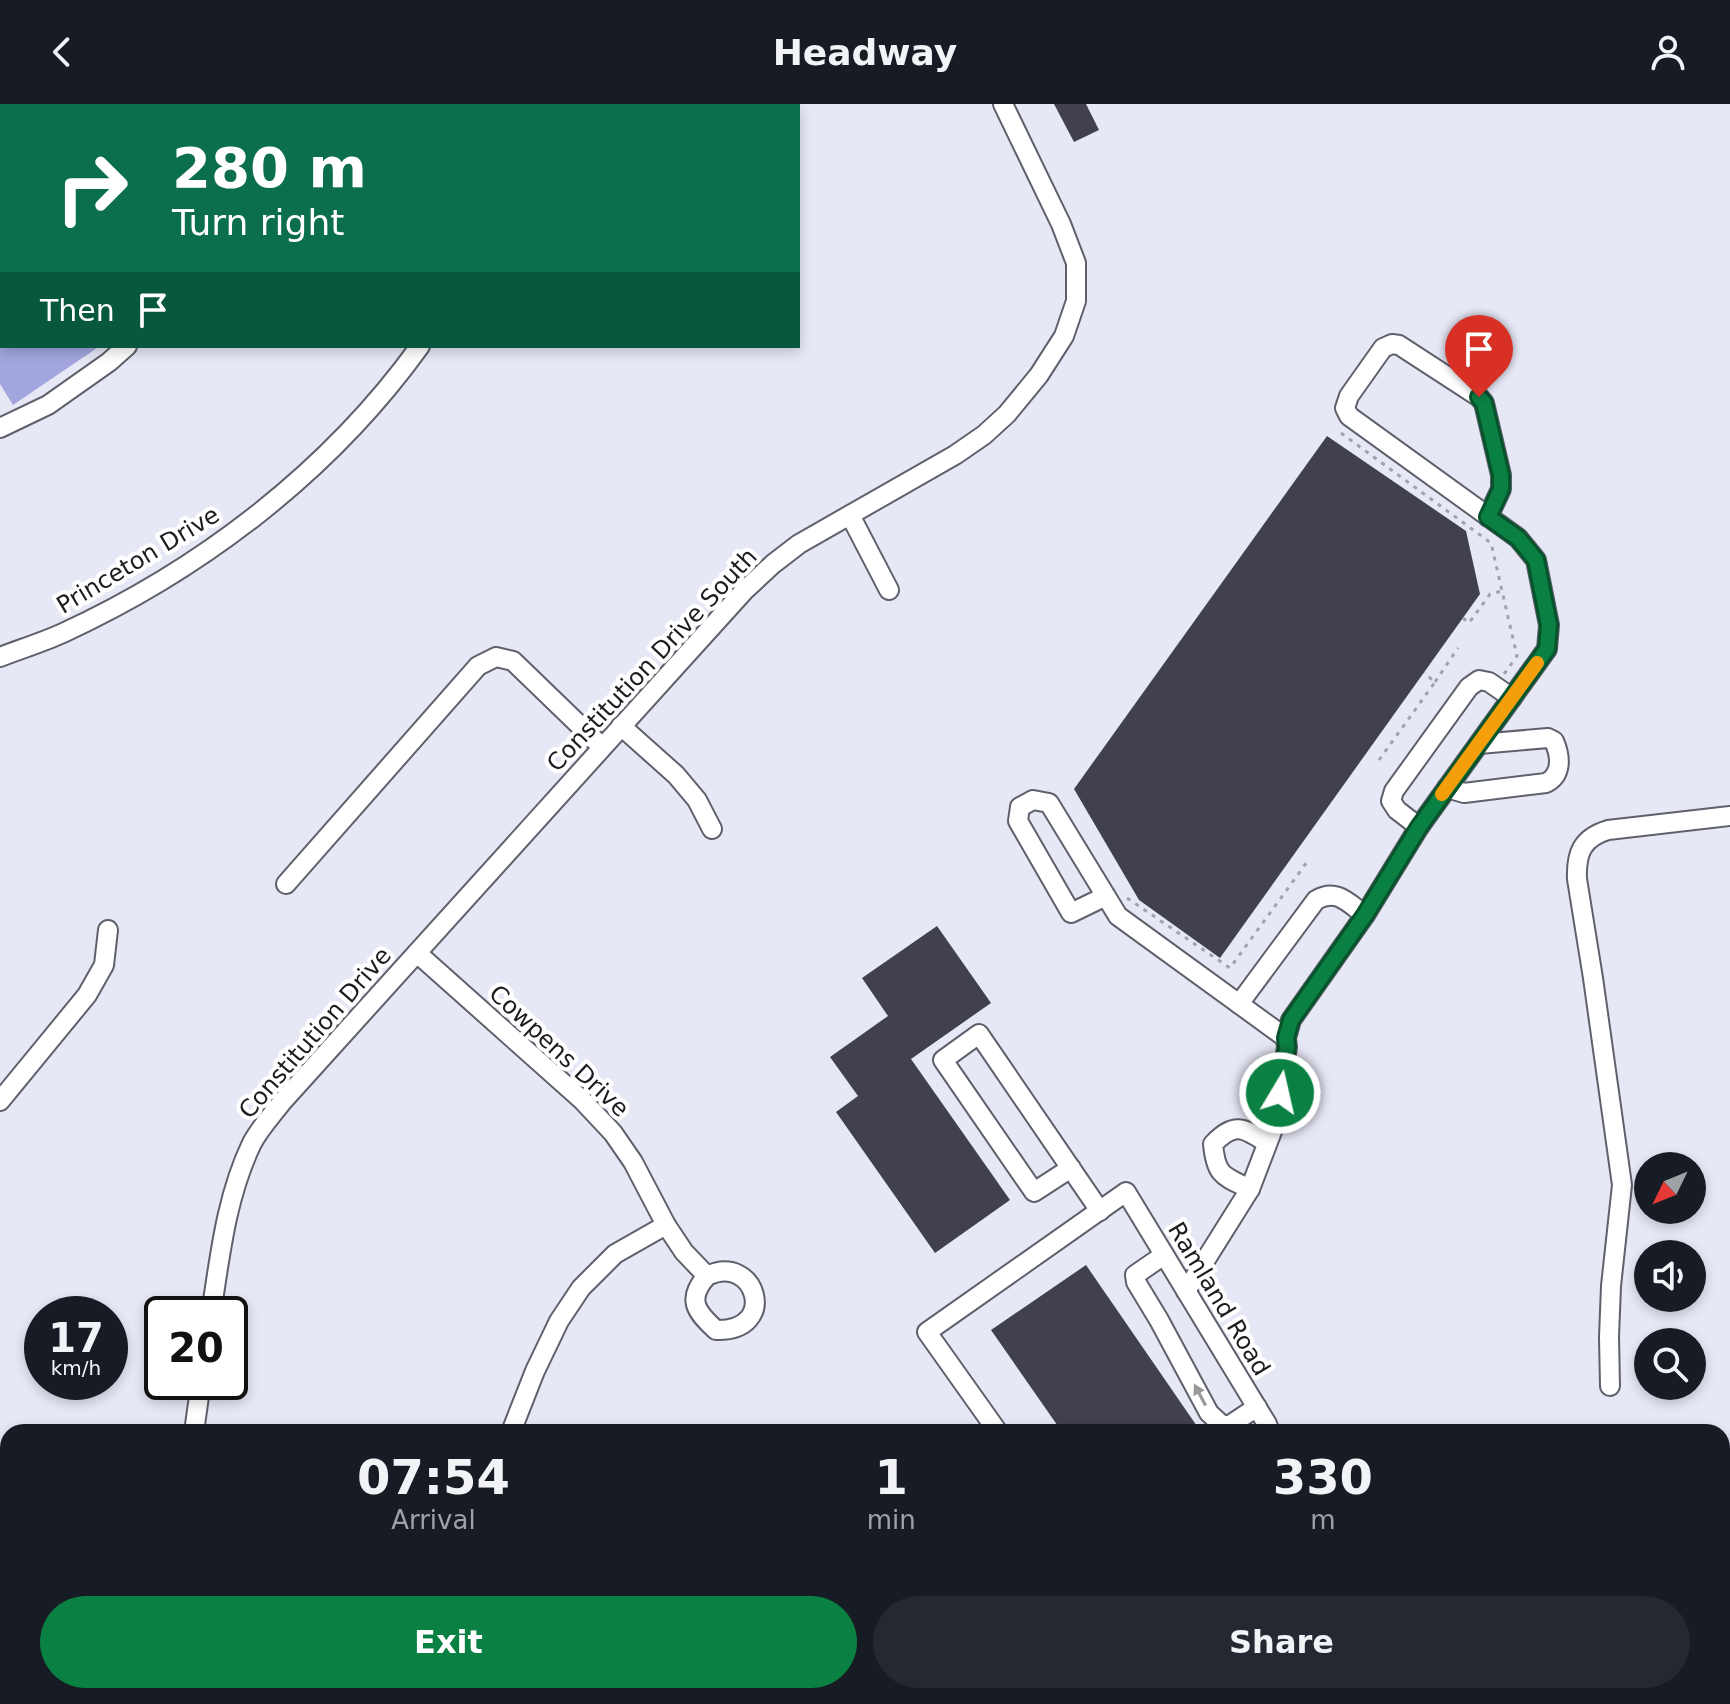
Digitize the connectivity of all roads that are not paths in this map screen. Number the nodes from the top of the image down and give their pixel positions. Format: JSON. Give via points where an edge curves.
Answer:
{"nodes":[{"id":1,"x":1003,"y":104,"type":"edge"},
{"id":2,"x":125,"y":348,"type":"edge"},
{"id":3,"x":418,"y":348,"type":"edge"},
{"id":4,"x":0,"y":428,"type":"edge"},
{"id":5,"x":850,"y":515,"type":"junction"},
{"id":6,"x":1488,"y":517,"type":"junction"},
{"id":7,"x":889,"y":590,"type":"dead end"},
{"id":8,"x":0,"y":657,"type":"edge"},
{"id":9,"x":1512,"y":698,"type":"junction"},
{"id":10,"x":621,"y":726,"type":"junction"},
{"id":11,"x":1479,"y":744,"type":"junction"},
{"id":12,"x":602,"y":747,"type":"junction"},
{"id":13,"x":1447,"y":788,"type":"junction"},
{"id":14,"x":1730,"y":816,"type":"edge"},
{"id":15,"x":1419,"y":827,"type":"junction"},
{"id":16,"x":712,"y":829,"type":"dead end"},
{"id":17,"x":286,"y":884,"type":"dead end"},
{"id":18,"x":468,"y":896,"type":"joint"},
{"id":19,"x":1114,"y":896,"type":"junction"},
{"id":20,"x":1365,"y":915,"type":"junction"},
{"id":21,"x":108,"y":930,"type":"dead end"},
{"id":22,"x":417,"y":953,"type":"junction"},
{"id":23,"x":1239,"y":1004,"type":"junction"},
{"id":24,"x":1286,"y":1038,"type":"junction"},
{"id":25,"x":0,"y":1101,"type":"edge"},
{"id":26,"x":1267,"y":1143,"type":"junction"},
{"id":27,"x":1071,"y":1168,"type":"junction"},
{"id":28,"x":1250,"y":1189,"type":"junction"},
{"id":29,"x":1100,"y":1211,"type":"junction"},
{"id":30,"x":666,"y":1225,"type":"junction"},
{"id":31,"x":1164,"y":1255,"type":"junction"},
{"id":32,"x":707,"y":1276,"type":"dead end"},
{"id":33,"x":1186,"y":1291,"type":"junction"},
{"id":34,"x":214,"y":1296,"type":"edge"},
{"id":35,"x":1610,"y":1386,"type":"dead end"},
{"id":36,"x":198,"y":1400,"type":"edge"},
{"id":37,"x":1257,"y":1407,"type":"junction"},
{"id":38,"x":195,"y":1424,"type":"edge"},
{"id":39,"x":514,"y":1424,"type":"edge"},
{"id":40,"x":992,"y":1424,"type":"edge"},
{"id":41,"x":1221,"y":1424,"type":"edge"},
{"id":42,"x":1232,"y":1424,"type":"edge"},
{"id":43,"x":1266,"y":1424,"type":"edge"}],
"edges":[{"from":1,"to":5,"type":"street","name":"Constitution Drive South","via":[[1076,263],[1076,301],[1064,336],[1031,385],[984,435]]},
{"from":2,"to":4,"type":"street","via":[[48,405]]},
{"from":3,"to":8,"type":"street","name":"Princeton Drive","via":[[358,424],[251,519],[138,593],[62,633]]},
{"from":5,"to":7,"type":"street"},
{"from":5,"to":10,"type":"street","name":"Constitution Drive South","via":[[773,564]]},
{"from":6,"to":6,"type":"street","via":[[1349,416],[1349,396],[1383,348],[1399,345],[1484,403],[1501,475],[1501,489]]},
{"from":6,"to":9,"type":"street","via":[[1518,538],[1536,560],[1549,625],[1547,649]]},
{"from":9,"to":11,"type":"street"},
{"from":9,"to":15,"type":"street","via":[[1489,682],[1479,680],[1469,687],[1394,791],[1391,801],[1397,810]]},
{"from":10,"to":12,"type":"street","name":"Constitution Drive South"},
{"from":10,"to":16,"type":"street","via":[[676,775]]},
{"from":11,"to":13,"type":"street"},
{"from":11,"to":13,"type":"street","via":[[1548,738],[1558,749],[1559,771],[1546,783],[1464,793]]},
{"from":12,"to":17,"type":"street","via":[[513,661],[496,657],[478,666]]},
{"from":12,"to":18,"type":"street","name":"Constitution Drive South"},
{"from":13,"to":15,"type":"street"},
{"from":14,"to":35,"type":"street","via":[[1608,830],[1585,842],[1576,863],[1622,1185],[1611,1286]]},
{"from":15,"to":20,"type":"street"},
{"from":18,"to":22,"type":"street","name":"Constitution Drive"},
{"from":19,"to":19,"type":"street","via":[[1049,803],[1033,800],[1020,807],[1018,821],[1071,913]]},
{"from":19,"to":23,"type":"street","via":[[1118,916]]},
{"from":20,"to":23,"type":"street","via":[[1338,896],[1316,900]]},
{"from":20,"to":24,"type":"street","via":[[1291,1020]]},
{"from":21,"to":25,"type":"street","via":[[104,965],[87,995]]},
{"from":22,"to":30,"type":"street","name":"Cowpens Drive","via":[[613,1133]]},
{"from":22,"to":34,"type":"street","name":"Constitution Drive","via":[[254,1140],[235,1184]]},
{"from":23,"to":24,"type":"street"},
{"from":24,"to":26,"type":"street","via":[[1276,1121]]},
{"from":26,"to":28,"type":"street"},
{"from":26,"to":28,"type":"street","via":[[1245,1128],[1226,1130],[1213,1144],[1214,1163],[1224,1177]]},
{"from":27,"to":27,"type":"street","via":[[979,1034],[943,1060],[1034,1192]]},
{"from":27,"to":29,"type":"street"},
{"from":28,"to":33,"type":"street"},
{"from":29,"to":31,"type":"street","name":"Ramland Road","via":[[1126,1192]]},
{"from":29,"to":40,"type":"street","via":[[927,1332]]},
{"from":30,"to":32,"type":"street","name":"Cowpens Drive"},
{"from":30,"to":39,"type":"street","via":[[615,1254],[581,1288],[559,1321]]},
{"from":31,"to":33,"type":"street","name":"Ramland Road"},
{"from":41,"to":31,"type":"street","one_way":true,"via":[[1209,1413],[1136,1282],[1135,1275]]},
{"from":33,"to":37,"type":"street","name":"Ramland Road"},
{"from":36,"to":38,"type":"street"},
{"from":37,"to":42,"type":"street","one_way":true},
{"from":37,"to":43,"type":"street","name":"Ramland Road"}]}
